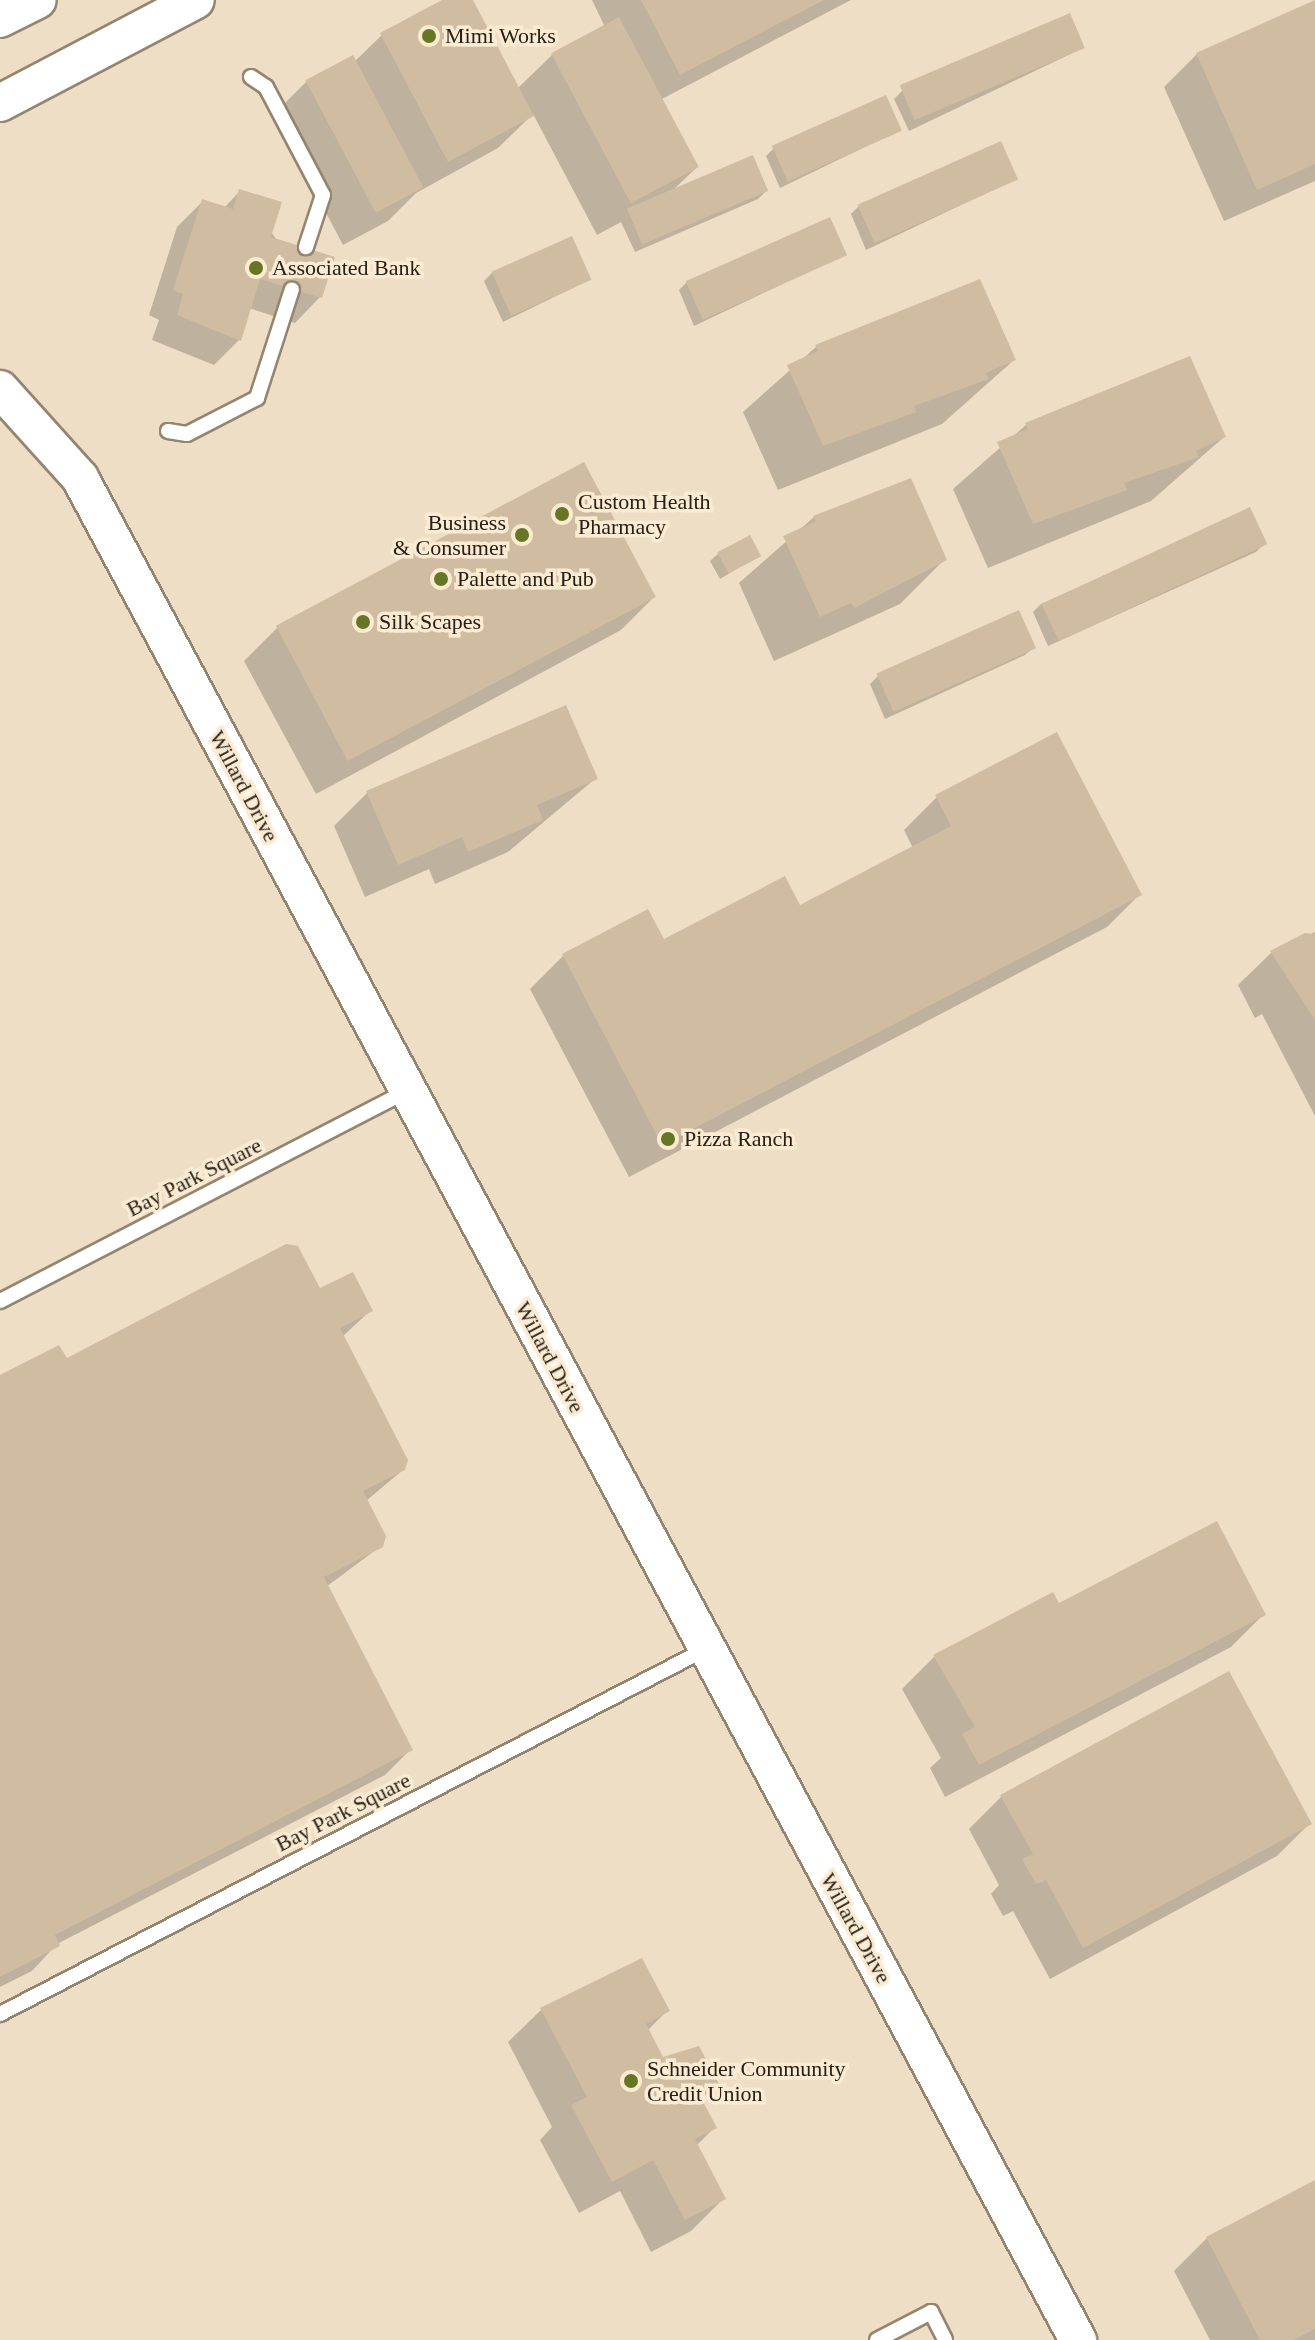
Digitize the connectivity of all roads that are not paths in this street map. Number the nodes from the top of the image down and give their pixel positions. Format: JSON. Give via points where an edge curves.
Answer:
{"nodes":[{"id":1,"x":38,"y":0,"type":"edge"},
{"id":2,"x":196,"y":0,"type":"edge"},
{"id":3,"x":0,"y":19,"type":"edge"},
{"id":4,"x":251,"y":77,"type":"dead end"},
{"id":5,"x":0,"y":103,"type":"edge"},
{"id":6,"x":306,"y":247,"type":"dead end"},
{"id":7,"x":292,"y":289,"type":"dead end"},
{"id":8,"x":0,"y":389,"type":"edge"},
{"id":9,"x":168,"y":431,"type":"dead end"},
{"id":10,"x":407,"y":1091,"type":"junction"},
{"id":11,"x":0,"y":1301,"type":"edge"},
{"id":12,"x":706,"y":1649,"type":"junction"},
{"id":13,"x":0,"y":2014,"type":"edge"},
{"id":14,"x":877,"y":2340,"type":"edge"},
{"id":15,"x":945,"y":2340,"type":"edge"},
{"id":16,"x":1078,"y":2340,"type":"edge"}],
"edges":[{"from":1,"to":3,"type":"street"},
{"from":2,"to":5,"type":"street"},
{"from":4,"to":6,"type":"lane","via":[[266,87],[323,195]]},
{"from":7,"to":9,"type":"lane","via":[[257,398],[187,434]]},
{"from":8,"to":10,"type":"street","name":"Willard Drive","via":[[80,478]]},
{"from":10,"to":11,"type":"lane","name":"Bay Park Square"},
{"from":10,"to":12,"type":"street","name":"Willard Drive"},
{"from":12,"to":13,"type":"lane","name":"Bay Park Square"},
{"from":12,"to":16,"type":"street","name":"Willard Drive"},
{"from":14,"to":15,"type":"lane","via":[[931,2312]]}]}
